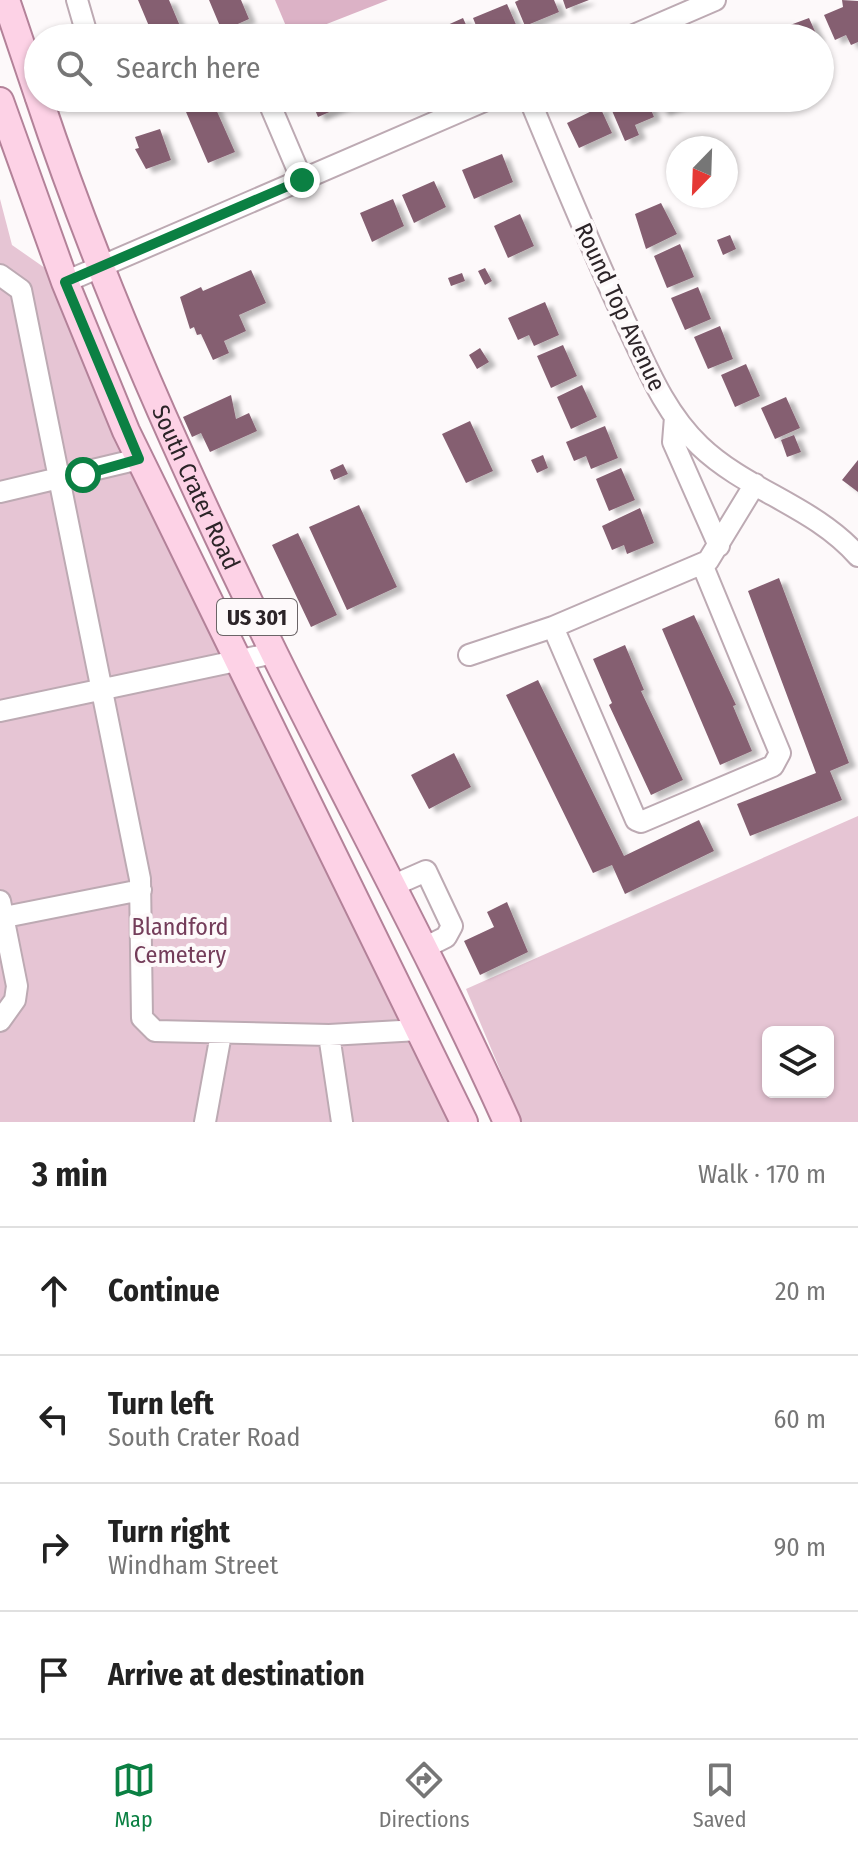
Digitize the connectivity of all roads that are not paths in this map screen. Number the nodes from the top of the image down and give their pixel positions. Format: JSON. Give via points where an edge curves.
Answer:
{"nodes":[{"id":1,"x":6,"y":0,"type":"edge"},
{"id":2,"x":77,"y":0,"type":"edge"},
{"id":3,"x":715,"y":0,"type":"edge"},
{"id":4,"x":84,"y":24,"type":"edge"},
{"id":5,"x":659,"y":24,"type":"edge"},
{"id":6,"x":24,"y":51,"type":"edge"},
{"id":7,"x":0,"y":101,"type":"edge"},
{"id":8,"x":46,"y":112,"type":"edge"},
{"id":9,"x":273,"y":112,"type":"edge"},
{"id":10,"x":459,"y":112,"type":"edge"},
{"id":11,"x":535,"y":112,"type":"edge"},
{"id":12,"x":302,"y":180,"type":"junction"},
{"id":13,"x":99,"y":267,"type":"junction"},
{"id":14,"x":0,"y":275,"type":"edge"},
{"id":15,"x":65,"y":282,"type":"junction"},
{"id":16,"x":675,"y":417,"type":"junction"},
{"id":17,"x":163,"y":418,"type":"junction"},
{"id":18,"x":126,"y":431,"type":"junction"},
{"id":19,"x":139,"y":459,"type":"junction"},
{"id":20,"x":59,"y":480,"type":"junction"},
{"id":21,"x":755,"y":484,"type":"junction"},
{"id":22,"x":0,"y":492,"type":"edge"},
{"id":23,"x":719,"y":546,"type":"junction"},
{"id":24,"x":858,"y":556,"type":"edge"},
{"id":25,"x":702,"y":564,"type":"junction"},
{"id":26,"x":553,"y":627,"type":"junction"},
{"id":27,"x":274,"y":653,"type":"junction"},
{"id":28,"x":469,"y":655,"type":"dead end"},
{"id":29,"x":236,"y":661,"type":"junction"},
{"id":30,"x":100,"y":690,"type":"junction"},
{"id":31,"x":0,"y":711,"type":"edge"},
{"id":32,"x":392,"y":886,"type":"junction"},
{"id":33,"x":141,"y":890,"type":"junction"},
{"id":34,"x":1,"y":912,"type":"edge"},
{"id":35,"x":422,"y":949,"type":"junction"},
{"id":36,"x":0,"y":1021,"type":"edge"},
{"id":37,"x":419,"y":1030,"type":"junction"},
{"id":38,"x":221,"y":1034,"type":"junction"},
{"id":39,"x":329,"y":1035,"type":"junction"},
{"id":40,"x":205,"y":1122,"type":"edge"},
{"id":41,"x":342,"y":1122,"type":"edge"},
{"id":42,"x":464,"y":1122,"type":"edge"},
{"id":43,"x":507,"y":1122,"type":"edge"}],
"edges":[{"from":1,"to":6,"type":"main road","name":"South Crater Road","number":"US 301"},
{"from":2,"to":4,"type":"street"},
{"from":3,"to":5,"type":"street"},
{"from":7,"to":15,"type":"main road","name":"South Crater Road","number":"US 301"},
{"from":8,"to":13,"type":"main road","name":"South Crater Road","number":"US 301"},
{"from":9,"to":12,"type":"street"},
{"from":10,"to":12,"type":"street"},
{"from":11,"to":16,"type":"street","name":"Round Top Avenue","via":[[605,279]]},
{"from":12,"to":13,"type":"street"},
{"from":13,"to":15,"type":"street"},
{"from":13,"to":17,"type":"main road","name":"South Crater Road","number":"US 301"},
{"from":14,"to":20,"type":"street","via":[[21,290]]},
{"from":15,"to":18,"type":"main road","name":"South Crater Road","number":"US 301"},
{"from":16,"to":21,"type":"street","name":"Round Top Avenue","via":[[702,448]]},
{"from":16,"to":23,"type":"street","via":[[673,442]]},
{"from":17,"to":18,"type":"main road"},
{"from":17,"to":27,"type":"main road","name":"South Crater Road","number":"US 301"},
{"from":18,"to":19,"type":"main road","name":"South Crater Road","number":"US 301"},
{"from":19,"to":20,"type":"street"},
{"from":19,"to":29,"type":"main road","name":"South Crater Road","number":"US 301"},
{"from":20,"to":22,"type":"street"},
{"from":20,"to":30,"type":"street"},
{"from":21,"to":23,"type":"street"},
{"from":21,"to":24,"type":"street","name":"Round Top Avenue","via":[[824,523]]},
{"from":23,"to":25,"type":"street"},
{"from":25,"to":26,"type":"street"},
{"from":25,"to":26,"type":"street","via":[[780,753],[773,766],[641,822]]},
{"from":26,"to":28,"type":"street"},
{"from":27,"to":29,"type":"street"},
{"from":27,"to":32,"type":"main road","name":"South Crater Road","number":"US 301"},
{"from":29,"to":30,"type":"street"},
{"from":29,"to":37,"type":"main road","name":"South Crater Road","number":"US 301"},
{"from":30,"to":31,"type":"street"},
{"from":30,"to":33,"type":"street"},
{"from":32,"to":35,"type":"main road","name":"South Crater Road","number":"US 301"},
{"from":32,"to":35,"type":"street","via":[[426,871],[452,926],[446,937]]},
{"from":33,"to":34,"type":"street"},
{"from":33,"to":38,"type":"street","via":[[142,1018],[155,1031]]},
{"from":34,"to":36,"type":"street","via":[[17,986],[15,1000]]},
{"from":35,"to":43,"type":"main road","name":"South Crater Road","number":"US 301"},
{"from":37,"to":39,"type":"street"},
{"from":37,"to":42,"type":"main road","name":"South Crater Road","number":"US 301"},
{"from":38,"to":39,"type":"street"},
{"from":38,"to":40,"type":"street"},
{"from":39,"to":41,"type":"street"}]}
